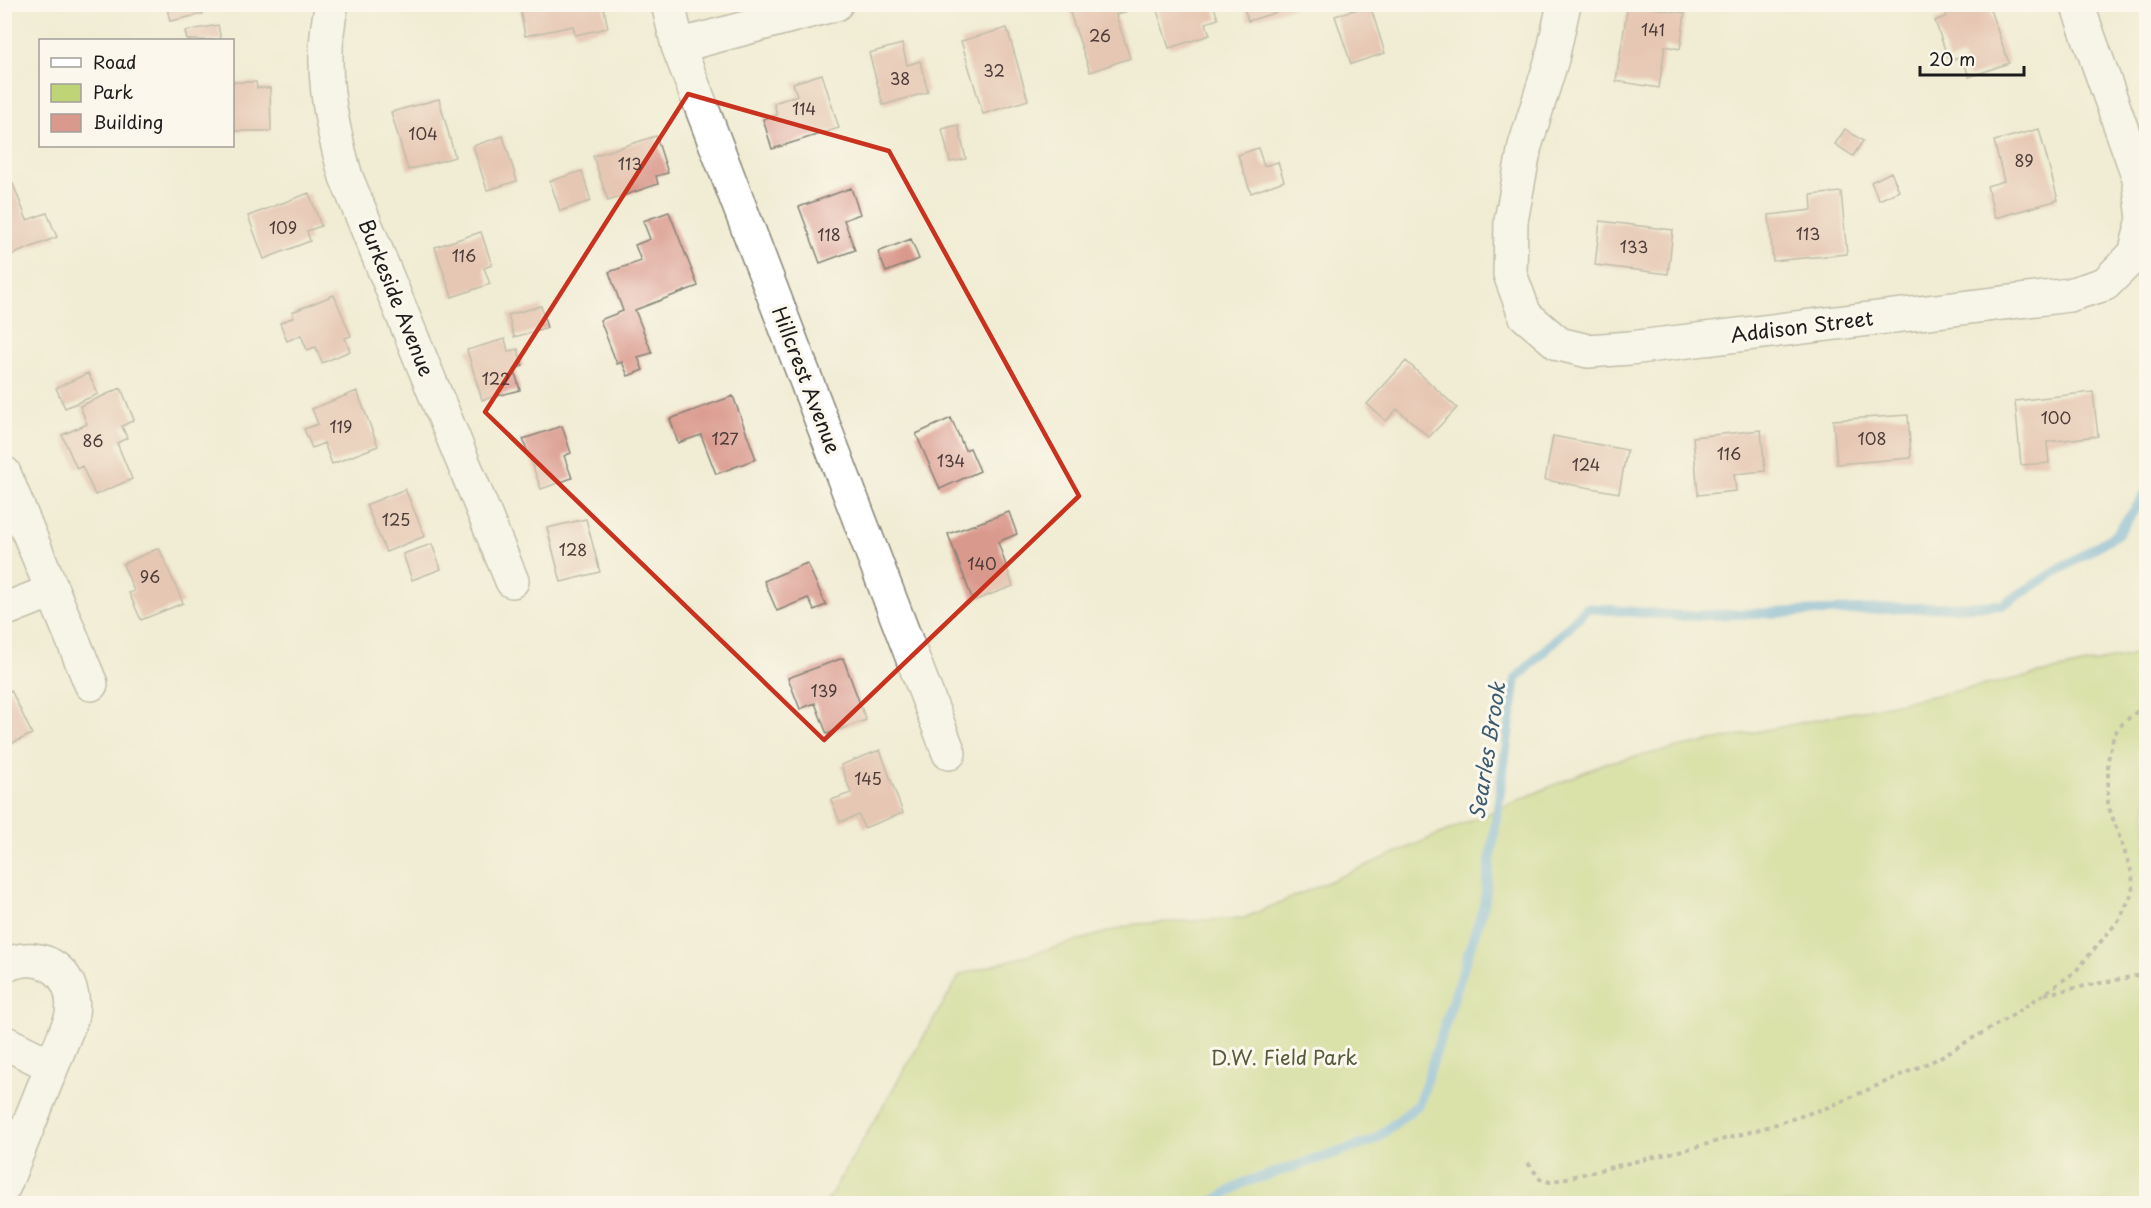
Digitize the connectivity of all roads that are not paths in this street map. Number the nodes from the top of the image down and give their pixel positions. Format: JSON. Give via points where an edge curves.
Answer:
{"nodes":[{"id":1,"x":332,"y":4,"type":"edge"},
{"id":2,"x":668,"y":4,"type":"edge"},
{"id":3,"x":836,"y":4,"type":"edge"},
{"id":4,"x":1564,"y":4,"type":"edge"},
{"id":5,"x":2077,"y":4,"type":"edge"},
{"id":6,"x":678,"y":46,"type":"junction"},
{"id":7,"x":4,"y":473,"type":"edge"},
{"id":8,"x":512,"y":581,"type":"dead end"},
{"id":9,"x":52,"y":591,"type":"junction"},
{"id":10,"x":4,"y":610,"type":"edge"},
{"id":11,"x":91,"y":684,"type":"dead end"},
{"id":12,"x":949,"y":753,"type":"dead end"},
{"id":13,"x":4,"y":966,"type":"edge"},
{"id":14,"x":4,"y":1042,"type":"edge"},
{"id":15,"x":52,"y":1066,"type":"junction"},
{"id":16,"x":4,"y":1186,"type":"edge"}],
"edges":[{"from":1,"to":8,"type":"street","name":"Burkeside Avenue","via":[[327,38],[328,101],[346,177]]},
{"from":2,"to":6,"type":"street","name":"Hillcrest Avenue"},
{"from":3,"to":6,"type":"street"},
{"from":4,"to":5,"type":"street","name":"Addison Street","via":[[1525,146],[1511,221],[1510,274],[1525,315],[1559,344],[1588,351],[2069,295],[2105,284],[2135,254],[2144,219],[2139,178]]},
{"from":6,"to":12,"type":"street","name":"Hillcrest Avenue"},
{"from":7,"to":9,"type":"street"},
{"from":9,"to":10,"type":"street"},
{"from":9,"to":11,"type":"street"},
{"from":13,"to":15,"type":"street","via":[[20,959],[39,960],[56,968],[68,982],[73,1010]]},
{"from":14,"to":15,"type":"street"},
{"from":15,"to":16,"type":"street"}]}
